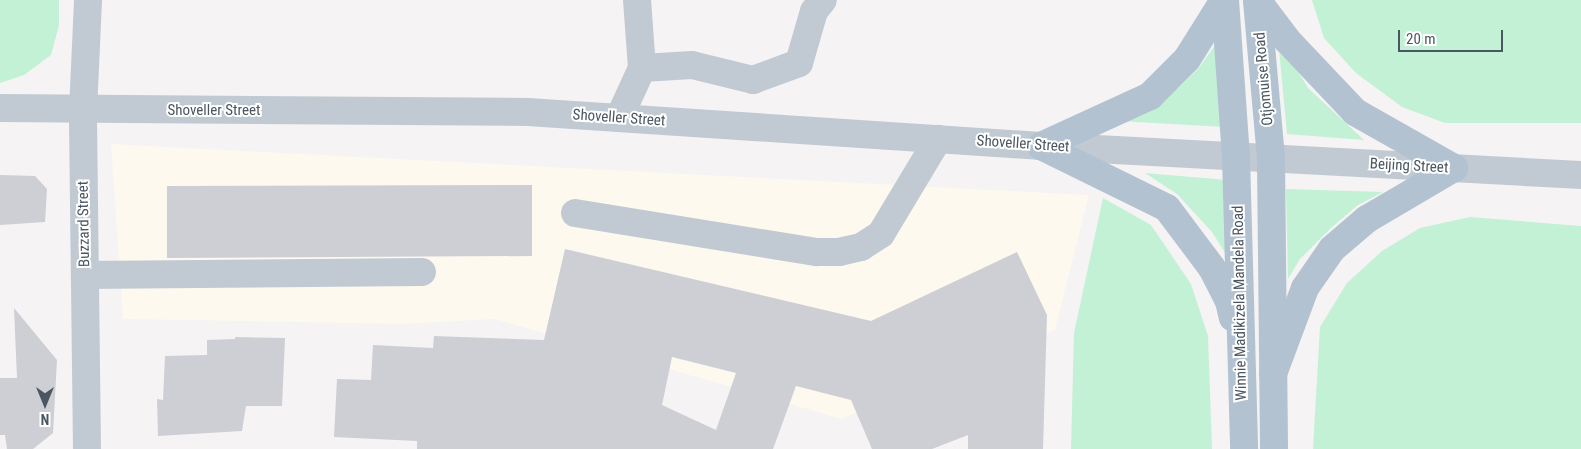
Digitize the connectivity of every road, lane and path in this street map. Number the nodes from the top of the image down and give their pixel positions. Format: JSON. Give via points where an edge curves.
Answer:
{"nodes":[{"id":1,"x":88,"y":0,"type":"edge"},
{"id":2,"x":636,"y":0,"type":"edge"},
{"id":3,"x":823,"y":0,"type":"edge"},
{"id":4,"x":1225,"y":0,"type":"edge"},
{"id":5,"x":1257,"y":0,"type":"edge"},
{"id":6,"x":642,"y":68,"type":"junction"},
{"id":7,"x":0,"y":108,"type":"edge"},
{"id":8,"x":83,"y":111,"type":"junction"},
{"id":9,"x":619,"y":118,"type":"junction"},
{"id":10,"x":938,"y":138,"type":"junction"},
{"id":11,"x":1041,"y":146,"type":"junction"},
{"id":12,"x":1236,"y":156,"type":"junction"},
{"id":13,"x":1271,"y":159,"type":"junction"},
{"id":14,"x":1454,"y":168,"type":"junction"},
{"id":15,"x":1581,"y":175,"type":"edge"},
{"id":16,"x":575,"y":214,"type":"dead end"},
{"id":17,"x":422,"y":272,"type":"dead end"},
{"id":18,"x":85,"y":275,"type":"junction"},
{"id":19,"x":1242,"y":354,"type":"junction"},
{"id":20,"x":1273,"y":374,"type":"junction"},
{"id":21,"x":87,"y":449,"type":"edge"},
{"id":22,"x":1244,"y":449,"type":"edge"},
{"id":23,"x":1274,"y":449,"type":"edge"}],
"edges":[{"from":1,"to":8,"type":"street","name":"Buzzard Street"},
{"from":2,"to":6,"type":"street"},
{"from":3,"to":6,"type":"street","via":[[814,11],[799,63],[753,80],[692,65]]},
{"from":4,"to":11,"type":"main road","via":[[1187,59],[1150,96]]},
{"from":4,"to":12,"type":"main road"},
{"from":5,"to":13,"type":"main road","name":"Otjomuise Road"},
{"from":5,"to":14,"type":"main road","via":[[1287,40],[1355,112]]},
{"from":6,"to":9,"type":"street"},
{"from":7,"to":8,"type":"street","name":"Shoveller Street"},
{"from":8,"to":9,"type":"street","name":"Shoveller Street","via":[[528,112]]},
{"from":8,"to":18,"type":"street","name":"Buzzard Street"},
{"from":9,"to":10,"type":"street","name":"Shoveller Street"},
{"from":10,"to":11,"type":"street","name":"Shoveller Street"},
{"from":10,"to":16,"type":"street","via":[[881,234],[862,247],[839,252],[817,252]]},
{"from":11,"to":12,"type":"street","name":"Shoveller Street"},
{"from":11,"to":19,"type":"main road","via":[[1167,208],[1194,241],[1225,293]]},
{"from":12,"to":13,"type":"street","name":"Beijing Street"},
{"from":12,"to":19,"type":"main road","name":"Winnie Madikizela Mandela Road"},
{"from":13,"to":14,"type":"street","name":"Beijing Street"},
{"from":13,"to":20,"type":"main road","name":"Winnie Madikizela Mandela Road"},
{"from":14,"to":15,"type":"street","name":"Beijing Street"},
{"from":14,"to":20,"type":"main road","via":[[1367,219],[1332,249],[1305,288]]},
{"from":17,"to":18,"type":"street"},
{"from":18,"to":21,"type":"street","name":"Buzzard Street"},
{"from":19,"to":22,"type":"main road","name":"Winnie Madikizela Mandela Road"},
{"from":20,"to":23,"type":"main road","name":"Winnie Madikizela Mandela Road"}]}
